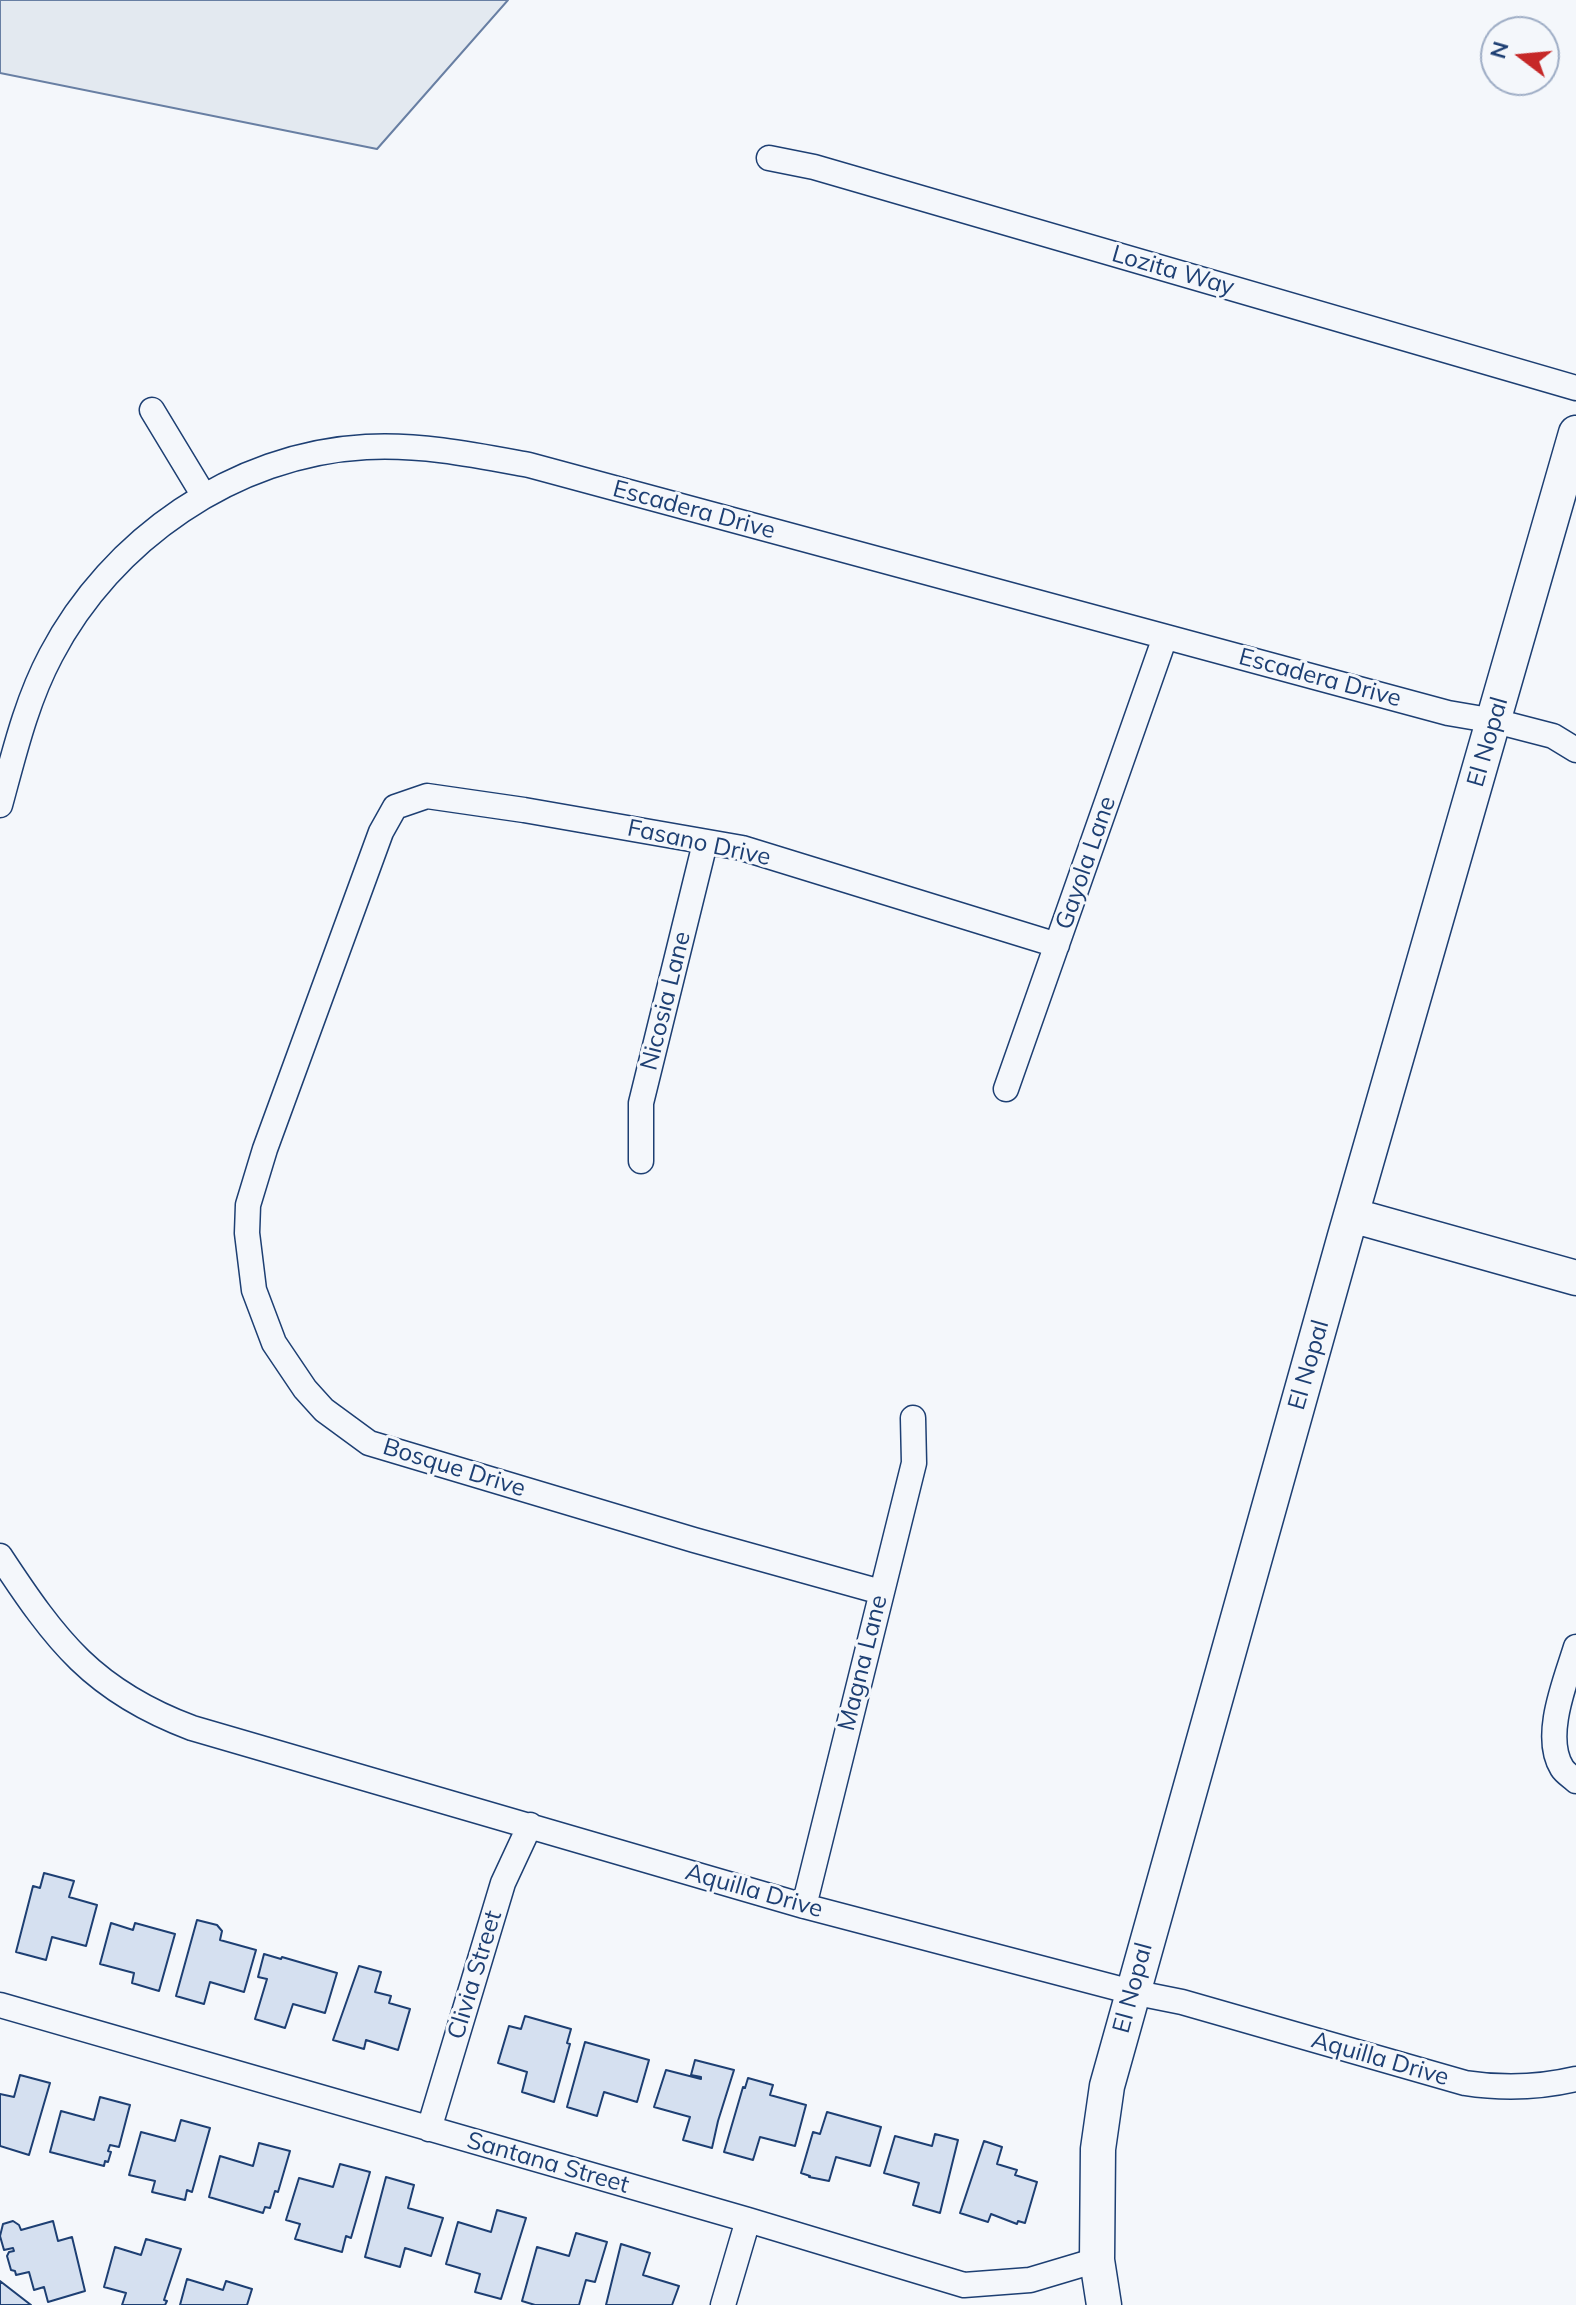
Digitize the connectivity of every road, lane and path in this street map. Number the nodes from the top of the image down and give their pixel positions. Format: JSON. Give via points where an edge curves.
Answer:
{"nodes":[{"id":1,"x":769,"y":158,"type":"dead end"},
{"id":2,"x":1576,"y":388,"type":"edge"},
{"id":3,"x":152,"y":410,"type":"dead end"},
{"id":4,"x":1573,"y":451,"type":"edge"},
{"id":5,"x":204,"y":496,"type":"junction"},
{"id":6,"x":1165,"y":637,"type":"junction"},
{"id":7,"x":11,"y":721,"type":"edge"},
{"id":8,"x":1495,"y":721,"type":"junction"},
{"id":9,"x":1576,"y":750,"type":"edge"},
{"id":10,"x":427,"y":796,"type":"joint"},
{"id":11,"x":0,"y":805,"type":"edge"},
{"id":12,"x":705,"y":843,"type":"junction"},
{"id":13,"x":1057,"y":945,"type":"junction"},
{"id":14,"x":1006,"y":1089,"type":"dead end"},
{"id":15,"x":641,"y":1161,"type":"dead end"},
{"id":16,"x":1351,"y":1215,"type":"junction"},
{"id":17,"x":1576,"y":1278,"type":"edge"},
{"id":18,"x":913,"y":1418,"type":"dead end"},
{"id":19,"x":0,"y":1556,"type":"edge"},
{"id":20,"x":881,"y":1592,"type":"junction"},
{"id":21,"x":1576,"y":1647,"type":"edge"},
{"id":22,"x":1576,"y":1781,"type":"edge"},
{"id":23,"x":530,"y":1825,"type":"junction"},
{"id":24,"x":804,"y":1906,"type":"junction"},
{"id":25,"x":1132,"y":1992,"type":"junction"},
{"id":26,"x":0,"y":2005,"type":"edge"},
{"id":27,"x":1576,"y":2079,"type":"edge"},
{"id":28,"x":429,"y":2129,"type":"junction"},
{"id":29,"x":748,"y":2220,"type":"junction"},
{"id":30,"x":1097,"y":2260,"type":"junction"},
{"id":31,"x":723,"y":2305,"type":"edge"},
{"id":32,"x":1104,"y":2305,"type":"edge"}],
"edges":[{"from":1,"to":2,"type":"street","name":"Lozita Way"},
{"from":3,"to":5,"type":"street"},
{"from":4,"to":8,"type":"main road","name":"El Nopal"},
{"from":5,"to":6,"type":"street","name":"Escadera Drive","via":[[287,461],[324,453],[393,446],[457,451],[529,465]]},
{"from":5,"to":7,"type":"street","name":"Escadera Drive","via":[[143,539],[91,593]]},
{"from":6,"to":8,"type":"street","name":"Escadera Drive"},
{"from":6,"to":13,"type":"street","name":"Gayola Lane"},
{"from":7,"to":11,"type":"street"},
{"from":8,"to":9,"type":"street","name":"Escadera Drive","via":[[1553,736]]},
{"from":8,"to":16,"type":"main road","name":"El Nopal"},
{"from":10,"to":12,"type":"street","name":"Fasano Drive"},
{"from":10,"to":20,"type":"street","name":"Bosque Drive","via":[[395,807],[381,832],[248,1205],[254,1290],[274,1343],[324,1410],[369,1443]]},
{"from":12,"to":13,"type":"street","name":"Fasano Drive","via":[[742,848]]},
{"from":12,"to":15,"type":"street","name":"Nicosia Lane","via":[[641,1103]]},
{"from":13,"to":14,"type":"street","name":"Gayola Lane"},
{"from":16,"to":17,"type":"main road"},
{"from":16,"to":25,"type":"main road","name":"El Nopal"},
{"from":18,"to":20,"type":"street","name":"Magna Lane","via":[[914,1463]]},
{"from":19,"to":23,"type":"street","name":"Aquilla Drive","via":[[41,1618],[79,1662],[157,1714]]},
{"from":20,"to":24,"type":"street","name":"Magna Lane"},
{"from":21,"to":22,"type":"street","via":[[1554,1724],[1562,1769]]},
{"from":23,"to":24,"type":"street","name":"Aquilla Drive"},
{"from":23,"to":28,"type":"street","name":"Clivia Street","via":[[503,1883]]},
{"from":24,"to":25,"type":"street","name":"Aquilla Drive"},
{"from":25,"to":27,"type":"street","name":"Aquilla Drive","via":[[1465,2083],[1521,2088]]},
{"from":25,"to":30,"type":"main road","name":"El Nopal","via":[[1107,2086],[1098,2149]]},
{"from":26,"to":28,"type":"street","name":"Santana Street"},
{"from":28,"to":29,"type":"street","name":"Santana Street"},
{"from":29,"to":30,"type":"street","name":"Santana Street","via":[[964,2285],[1030,2280]]},
{"from":29,"to":31,"type":"street"},
{"from":30,"to":32,"type":"main road","name":"El Nopal"}]}
